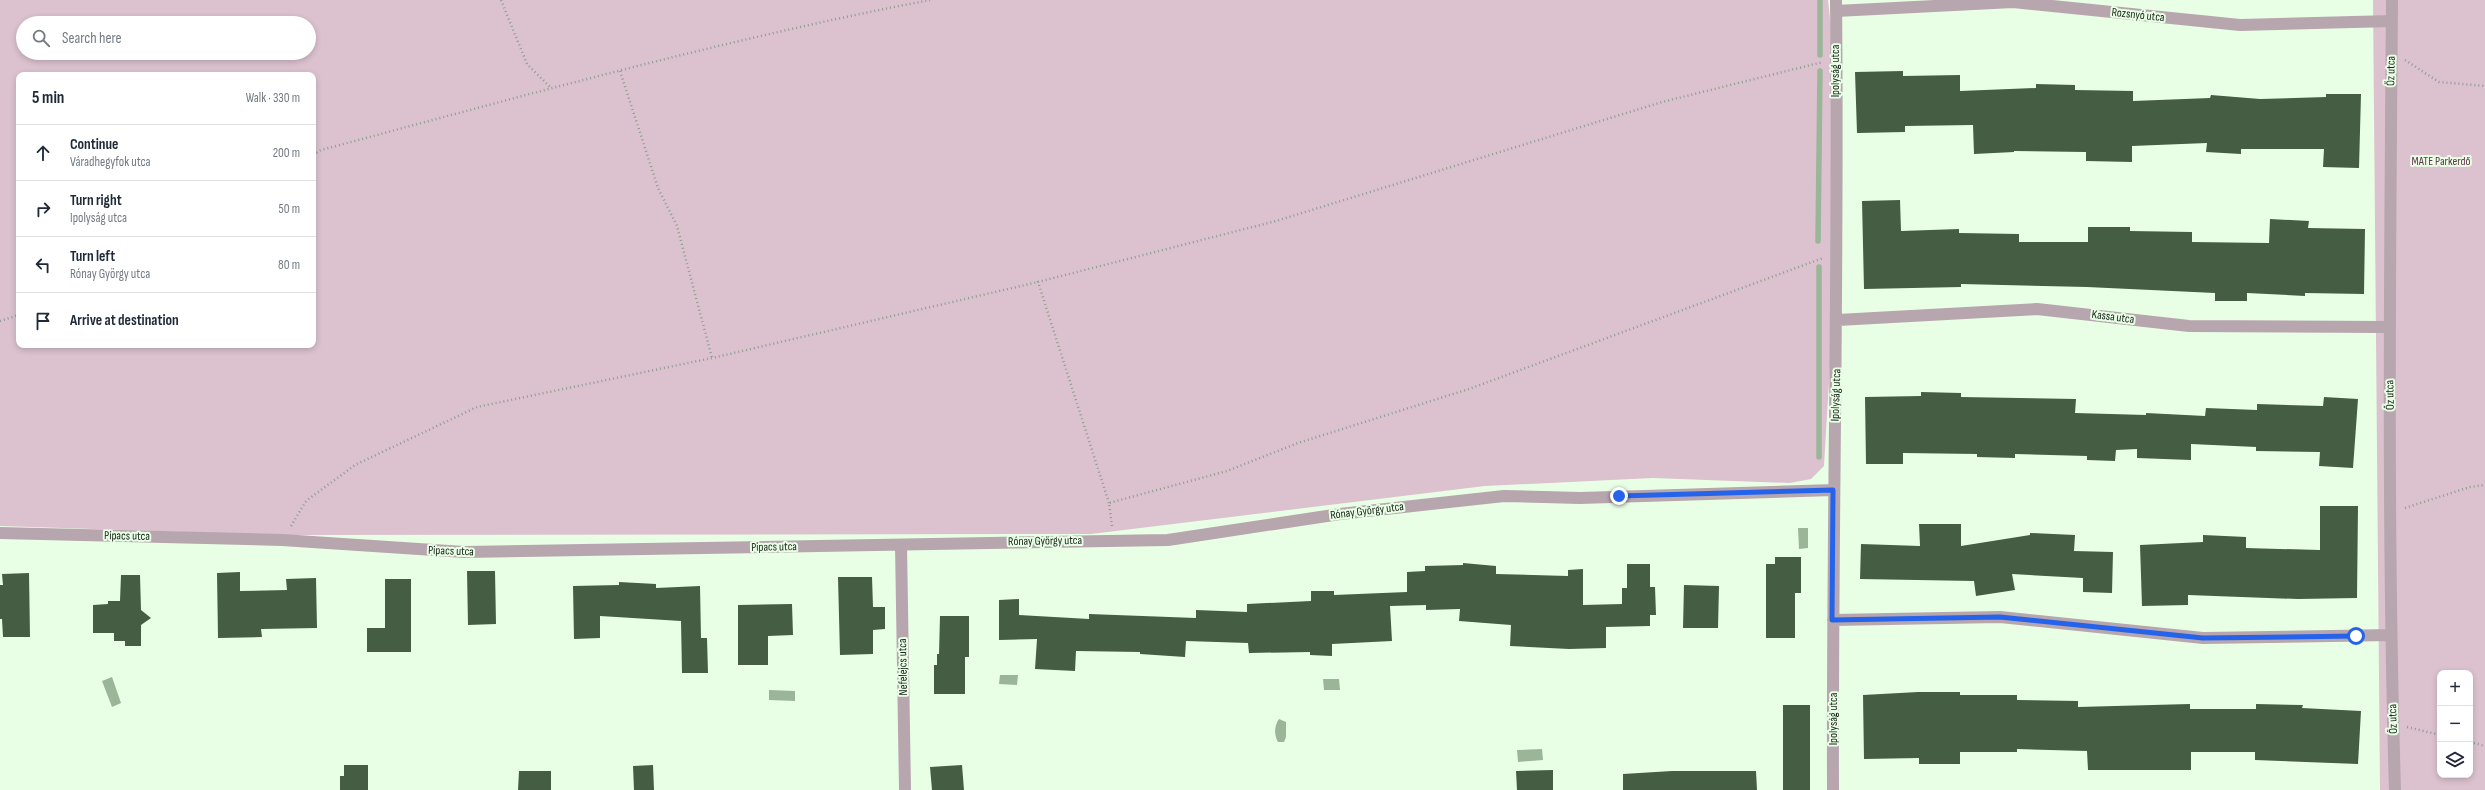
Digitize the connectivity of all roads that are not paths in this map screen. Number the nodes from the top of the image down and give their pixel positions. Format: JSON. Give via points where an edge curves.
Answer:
{"nodes":[{"id":1,"x":2392,"y":0,"type":"edge"},
{"id":2,"x":1836,"y":6,"type":"edge"},
{"id":3,"x":2392,"y":21,"type":"junction"},
{"id":4,"x":1838,"y":320,"type":"junction"},
{"id":5,"x":2389,"y":327,"type":"junction"},
{"id":6,"x":1833,"y":490,"type":"junction"},
{"id":7,"x":0,"y":533,"type":"edge"},
{"id":8,"x":901,"y":545,"type":"junction"},
{"id":9,"x":1832,"y":620,"type":"junction"},
{"id":10,"x":2391,"y":635,"type":"junction"},
{"id":11,"x":905,"y":790,"type":"edge"},
{"id":12,"x":1833,"y":790,"type":"edge"},
{"id":13,"x":2395,"y":790,"type":"edge"}],
"edges":[{"from":1,"to":3,"type":"street","name":"Őz utca"},
{"from":2,"to":3,"type":"street","name":"Rozsnyó utca","via":[[2013,2],[2240,25]]},
{"from":2,"to":4,"type":"street","name":"Ipolyság utca"},
{"from":3,"to":5,"type":"street","name":"Őz utca"},
{"from":4,"to":5,"type":"street","name":"Kassa utca","via":[[2037,309],[2189,326]]},
{"from":4,"to":6,"type":"street","name":"Ipolyság utca"},
{"from":5,"to":10,"type":"street","name":"Őz utca"},
{"from":6,"to":8,"type":"street","name":"Rónay György utca","via":[[1580,498],[1504,496],[1347,513],[1168,540]]},
{"from":6,"to":9,"type":"street","name":"Ipolyság utca"},
{"from":7,"to":8,"type":"street","name":"Pipacs utca","via":[[282,540],[464,552]]},
{"from":8,"to":11,"type":"street","name":"Nefelejcs utca"},
{"from":9,"to":10,"type":"street","via":[[2000,617],[2203,638]]},
{"from":9,"to":12,"type":"street","name":"Ipolyság utca"},
{"from":10,"to":13,"type":"street","name":"Őz utca"}]}
